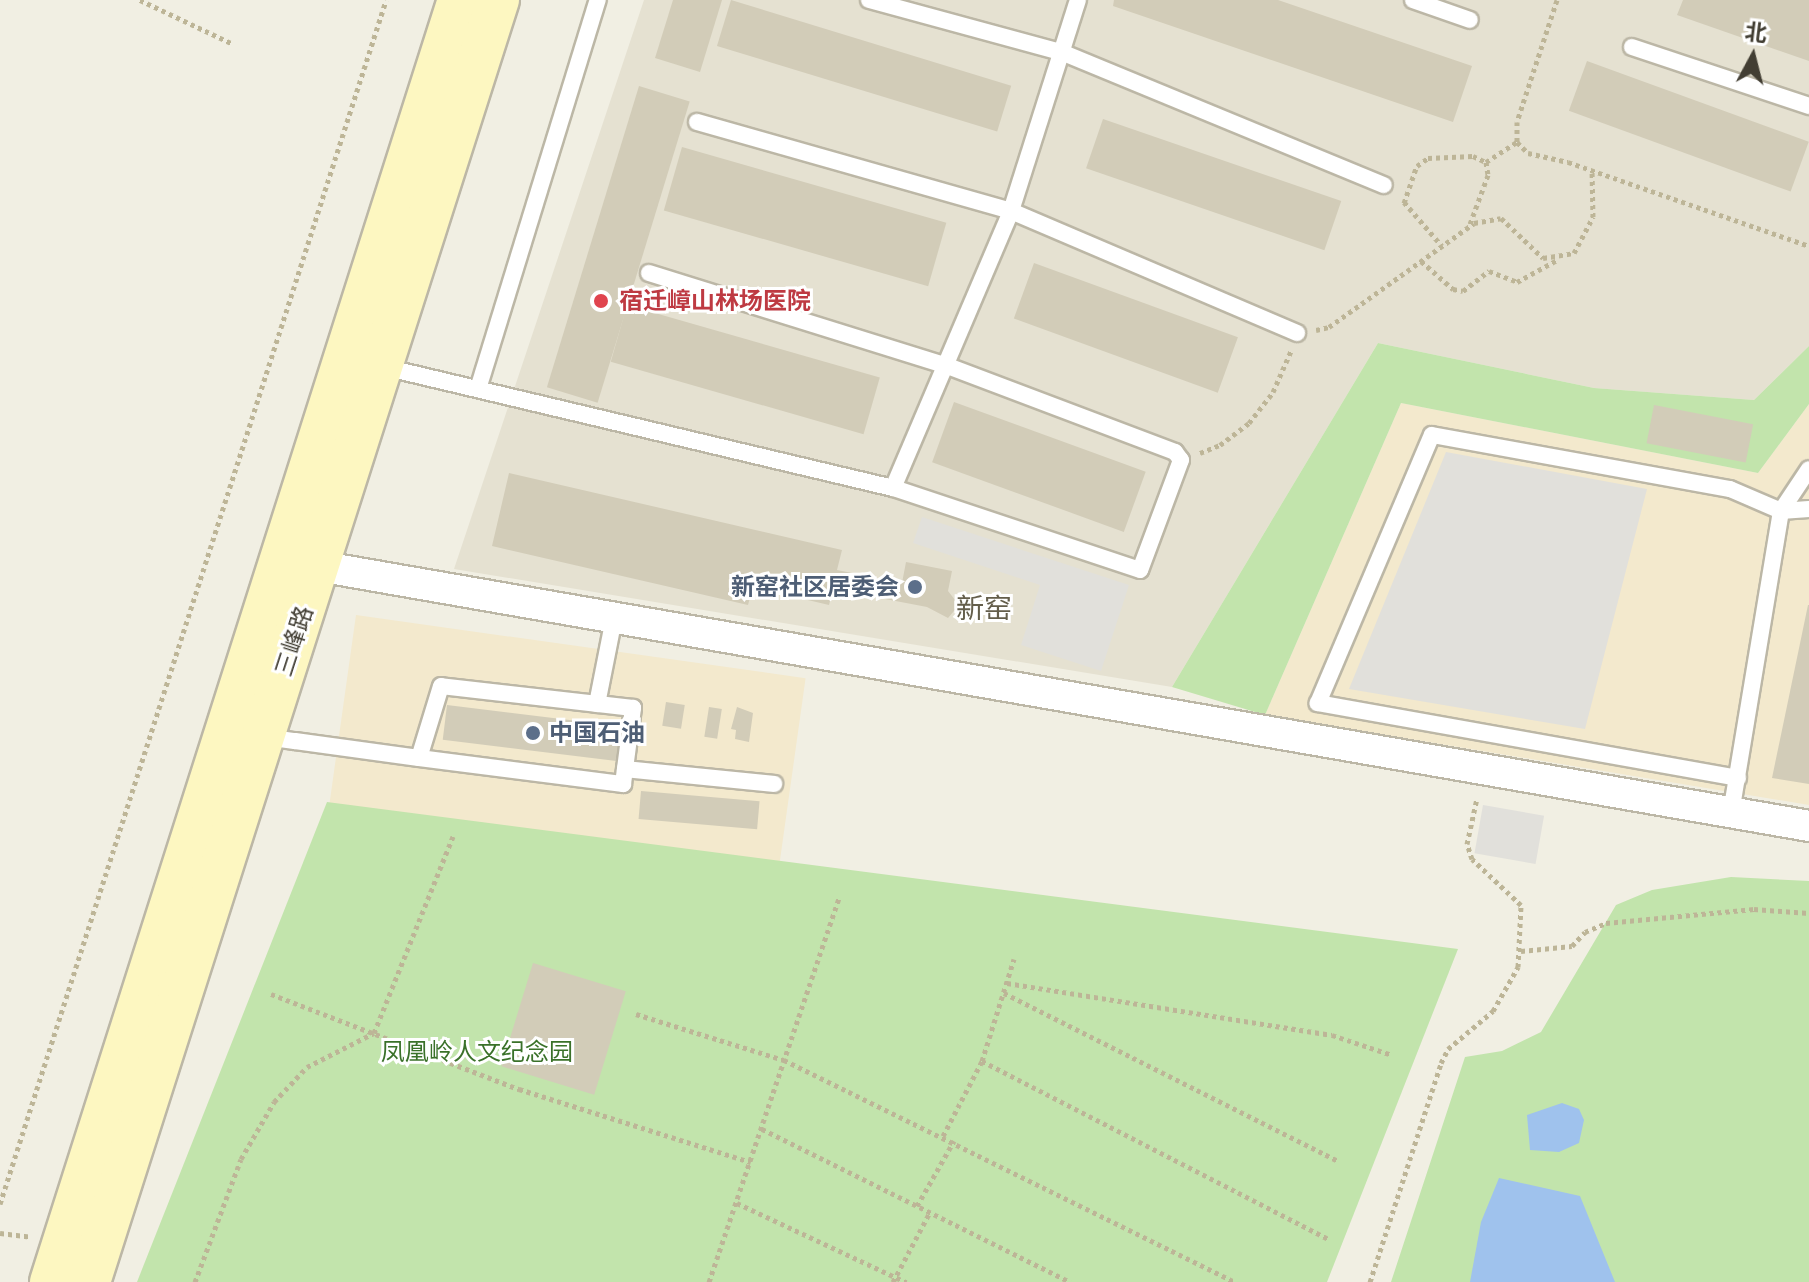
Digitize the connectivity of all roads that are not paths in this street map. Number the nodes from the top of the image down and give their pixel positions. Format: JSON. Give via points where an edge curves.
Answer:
{"nodes":[{"id":1,"x":459,"y":0,"type":"edge"},
{"id":2,"x":498,"y":0,"type":"edge"},
{"id":3,"x":598,"y":0,"type":"edge"},
{"id":4,"x":869,"y":0,"type":"edge"},
{"id":5,"x":1078,"y":0,"type":"edge"},
{"id":6,"x":1413,"y":0,"type":"edge"},
{"id":7,"x":1470,"y":20,"type":"dead end"},
{"id":8,"x":1632,"y":47,"type":"dead end"},
{"id":9,"x":1061,"y":52,"type":"junction"},
{"id":10,"x":1809,"y":106,"type":"edge"},
{"id":11,"x":697,"y":122,"type":"dead end"},
{"id":12,"x":1384,"y":185,"type":"road end"},
{"id":13,"x":1011,"y":211,"type":"junction"},
{"id":14,"x":649,"y":273,"type":"dead end"},
{"id":15,"x":1297,"y":333,"type":"road end"},
{"id":16,"x":363,"y":362,"type":"junction"},
{"id":17,"x":945,"y":365,"type":"junction"},
{"id":18,"x":478,"y":389,"type":"junction"},
{"id":19,"x":1809,"y":469,"type":"edge"},
{"id":20,"x":893,"y":488,"type":"junction"},
{"id":21,"x":1809,"y":509,"type":"edge"},
{"id":22,"x":1781,"y":511,"type":"junction"},
{"id":23,"x":318,"y":566,"type":"junction"},
{"id":24,"x":614,"y":618,"type":"junction"},
{"id":25,"x":597,"y":704,"type":"junction"},
{"id":26,"x":263,"y":737,"type":"junction"},
{"id":27,"x":419,"y":758,"type":"junction"},
{"id":28,"x":625,"y":769,"type":"junction"},
{"id":29,"x":1738,"y":778,"type":"junction"},
{"id":30,"x":774,"y":784,"type":"dead end"},
{"id":31,"x":1731,"y":813,"type":"junction"},
{"id":32,"x":1809,"y":826,"type":"edge"},
{"id":33,"x":51,"y":1282,"type":"edge"},
{"id":34,"x":89,"y":1282,"type":"edge"}],
"edges":[{"from":1,"to":16,"type":"main road","name":"三峰路"},
{"from":2,"to":16,"type":"main road","name":"三峰路"},
{"from":3,"to":18,"type":"lane"},
{"from":4,"to":9,"type":"lane"},
{"from":5,"to":9,"type":"lane"},
{"from":6,"to":7,"type":"lane"},
{"from":8,"to":10,"type":"lane"},
{"from":9,"to":12,"type":"lane"},
{"from":9,"to":13,"type":"lane"},
{"from":11,"to":13,"type":"lane"},
{"from":13,"to":15,"type":"lane"},
{"from":13,"to":17,"type":"lane"},
{"from":14,"to":17,"type":"lane"},
{"from":16,"to":18,"type":"lane"},
{"from":16,"to":23,"type":"main road","name":"三峰路"},
{"from":16,"to":33,"type":"main road","name":"三峰路"},
{"from":17,"to":20,"type":"lane"},
{"from":17,"to":20,"type":"lane","via":[[1175,452],[1181,460],[1140,570]]},
{"from":18,"to":20,"type":"lane"},
{"from":19,"to":22,"type":"lane"},
{"from":21,"to":22,"type":"lane"},
{"from":22,"to":29,"type":"lane"},
{"from":22,"to":29,"type":"lane","via":[[1730,489],[1432,435],[1318,703]]},
{"from":23,"to":24,"type":"street"},
{"from":23,"to":26,"type":"main road","name":"三峰路"},
{"from":24,"to":25,"type":"lane"},
{"from":24,"to":31,"type":"street"},
{"from":25,"to":27,"type":"lane","via":[[441,686]]},
{"from":25,"to":28,"type":"lane","via":[[633,708]]},
{"from":26,"to":27,"type":"lane"},
{"from":26,"to":34,"type":"main road","name":"三峰路"},
{"from":27,"to":28,"type":"lane","via":[[623,784]]},
{"from":28,"to":30,"type":"lane"},
{"from":29,"to":31,"type":"lane"},
{"from":31,"to":32,"type":"street"}]}
